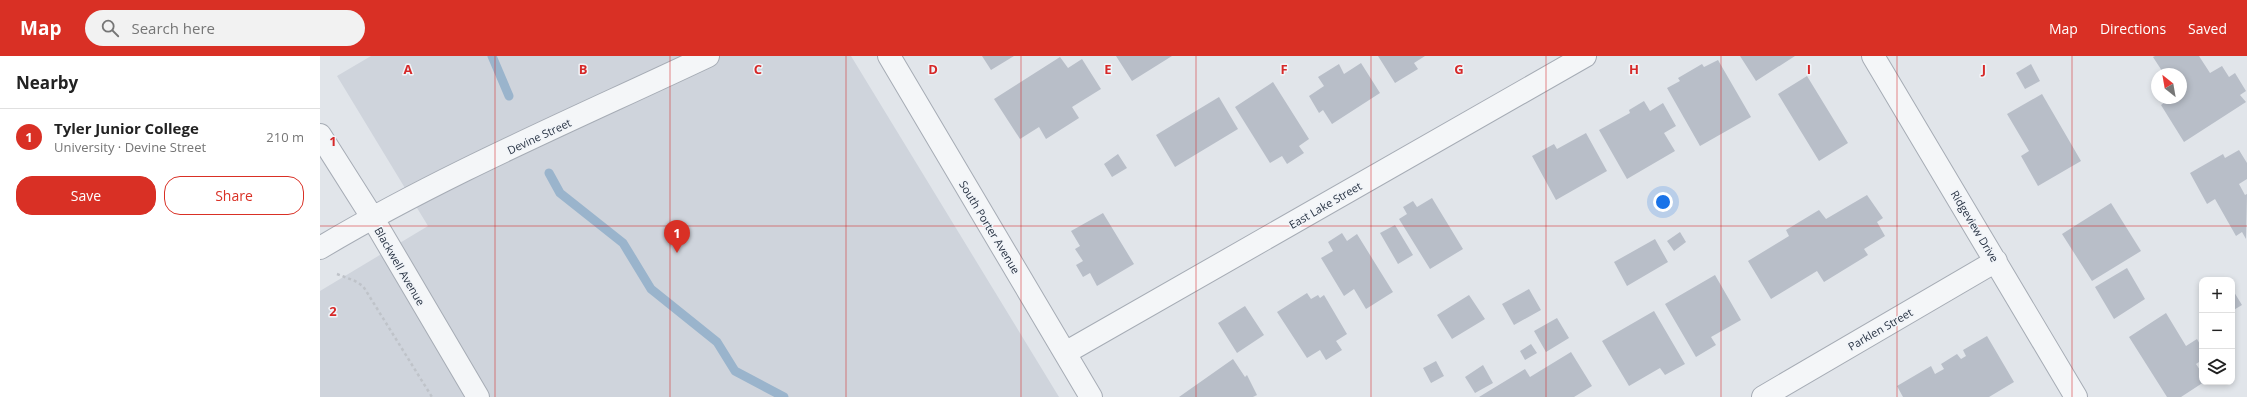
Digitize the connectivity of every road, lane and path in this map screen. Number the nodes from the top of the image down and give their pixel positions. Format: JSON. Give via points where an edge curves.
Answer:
{"nodes":[{"id":1,"x":708,"y":56,"type":"edge"},
{"id":2,"x":889,"y":56,"type":"edge"},
{"id":3,"x":1585,"y":56,"type":"edge"},
{"id":4,"x":1873,"y":56,"type":"edge"},
{"id":5,"x":320,"y":135,"type":"edge"},
{"id":6,"x":372,"y":217,"type":"junction"},
{"id":7,"x":320,"y":248,"type":"edge"},
{"id":8,"x":1996,"y":261,"type":"junction"},
{"id":9,"x":337,"y":274,"type":"dead end"},
{"id":10,"x":1065,"y":354,"type":"junction"},
{"id":11,"x":432,"y":397,"type":"edge"},
{"id":12,"x":478,"y":397,"type":"edge"},
{"id":13,"x":1091,"y":397,"type":"edge"},
{"id":14,"x":1763,"y":397,"type":"edge"},
{"id":15,"x":2076,"y":397,"type":"edge"}],
"edges":[{"from":1,"to":6,"type":"street","name":"Devine Street"},
{"from":2,"to":10,"type":"street","name":"South Porter Avenue"},
{"from":3,"to":10,"type":"street","name":"East Lake Street"},
{"from":4,"to":8,"type":"street","name":"Ridgeview Drive"},
{"from":5,"to":6,"type":"street","name":"Blackwell Avenue"},
{"from":6,"to":7,"type":"street","name":"Devine Street"},
{"from":6,"to":12,"type":"street","name":"Blackwell Avenue"},
{"from":8,"to":14,"type":"street","name":"Parklen Street"},
{"from":8,"to":15,"type":"street","name":"Ridgeview Drive"},
{"from":9,"to":11,"type":"path","via":[[363,286]]},
{"from":10,"to":13,"type":"street","name":"South Porter Avenue"}]}
